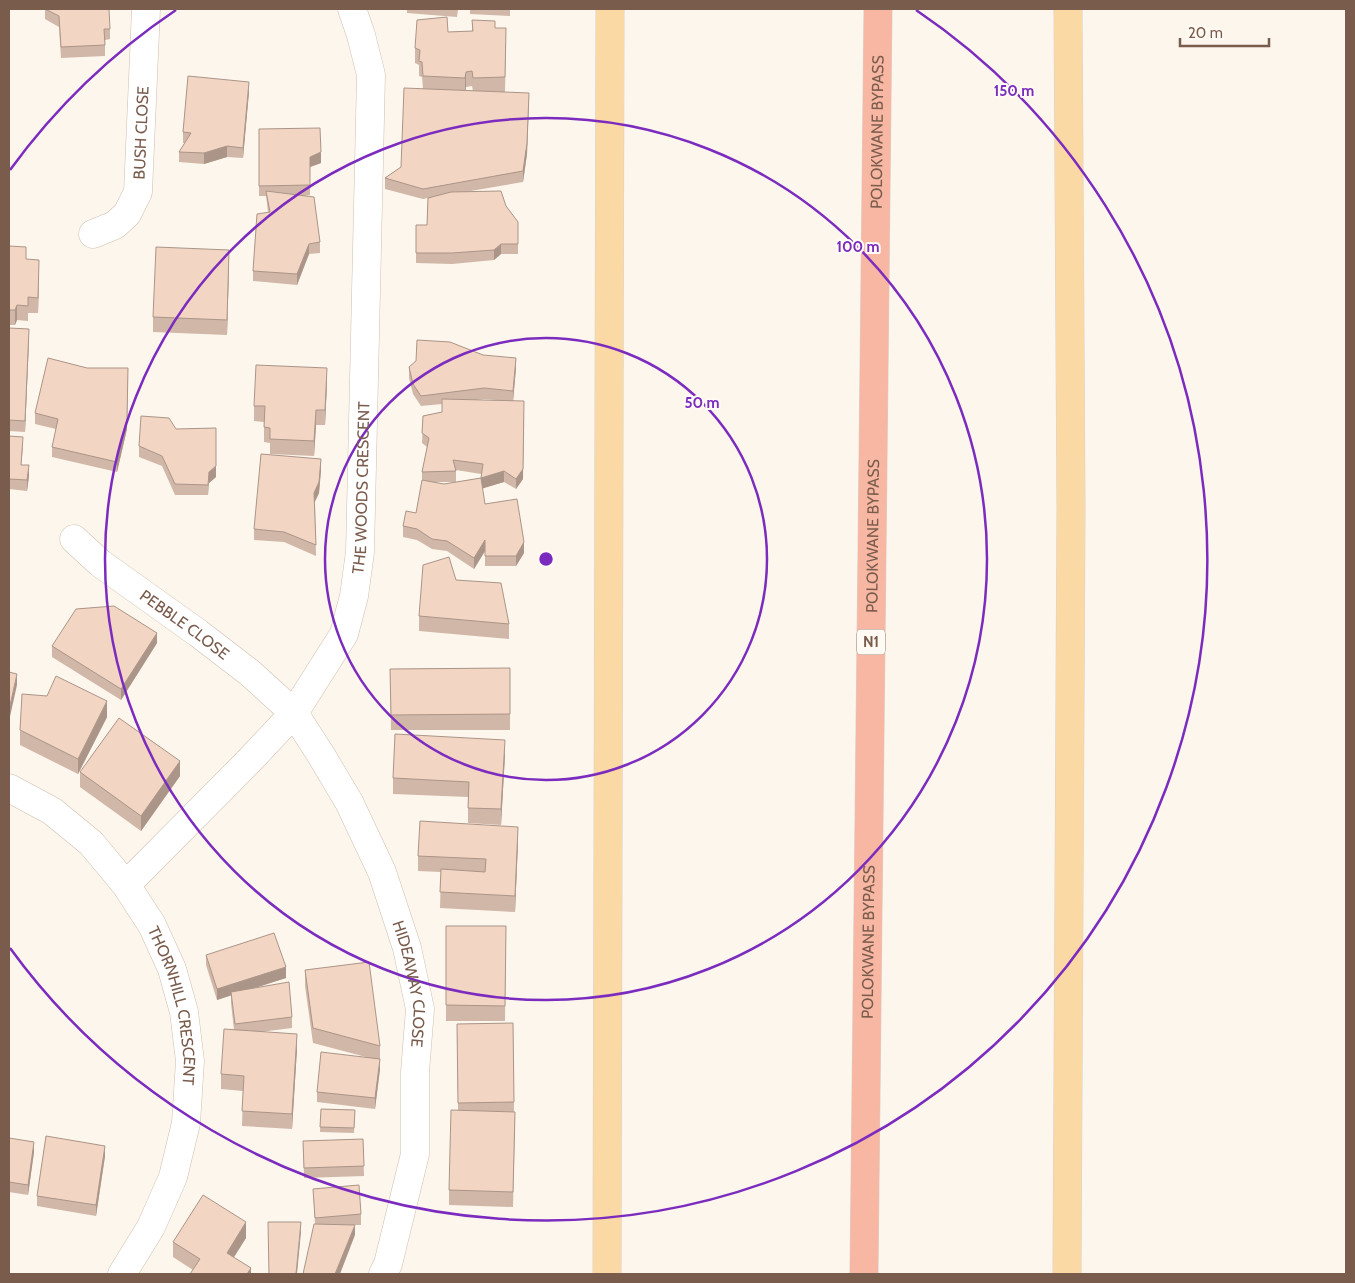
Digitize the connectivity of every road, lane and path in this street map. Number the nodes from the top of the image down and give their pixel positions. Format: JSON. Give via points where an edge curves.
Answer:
{"nodes":[{"id":1,"x":146,"y":9,"type":"edge"},
{"id":2,"x":352,"y":9,"type":"edge"},
{"id":3,"x":610,"y":9,"type":"edge"},
{"id":4,"x":878,"y":9,"type":"edge"},
{"id":5,"x":1068,"y":9,"type":"edge"},
{"id":6,"x":93,"y":234,"type":"dead end"},
{"id":7,"x":74,"y":539,"type":"dead end"},
{"id":8,"x":294,"y":713,"type":"junction"},
{"id":9,"x":9,"y":788,"type":"edge"},
{"id":10,"x":126,"y":885,"type":"junction"},
{"id":11,"x":122,"y":1274,"type":"edge"},
{"id":12,"x":383,"y":1274,"type":"edge"},
{"id":13,"x":607,"y":1274,"type":"edge"},
{"id":14,"x":864,"y":1274,"type":"edge"},
{"id":15,"x":1067,"y":1274,"type":"edge"}],
"edges":[{"from":1,"to":6,"type":"street","name":"BUSH CLOSE","via":[[138,192],[127,214],[115,226]]},
{"from":2,"to":8,"type":"street","name":"THE WOODS CRESCENT","via":[[371,75],[360,552],[354,596],[344,634]]},
{"from":3,"to":13,"type":"main road"},
{"from":4,"to":14,"type":"highway","name":"POLOKWANE BYPASS","number":"N1"},
{"from":5,"to":15,"type":"main road","via":[[1071,507]]},
{"from":7,"to":8,"type":"street","name":"PEBBLE CLOSE","via":[[100,563],[250,673]]},
{"from":8,"to":10,"type":"street","name":"THE WOODS CRESCENT"},
{"from":8,"to":12,"type":"street","name":"HIDEAWAY CLOSE","via":[[349,802],[382,872],[407,948],[420,1009],[415,1072],[415,1154]]},
{"from":9,"to":10,"type":"street","name":"THORNHILL CRESCENT","via":[[52,811],[91,843]]},
{"from":10,"to":11,"type":"street","name":"THORNHILL CRESCENT","via":[[152,925],[172,969],[184,1012],[190,1060],[186,1124],[173,1177],[151,1228]]}]}
